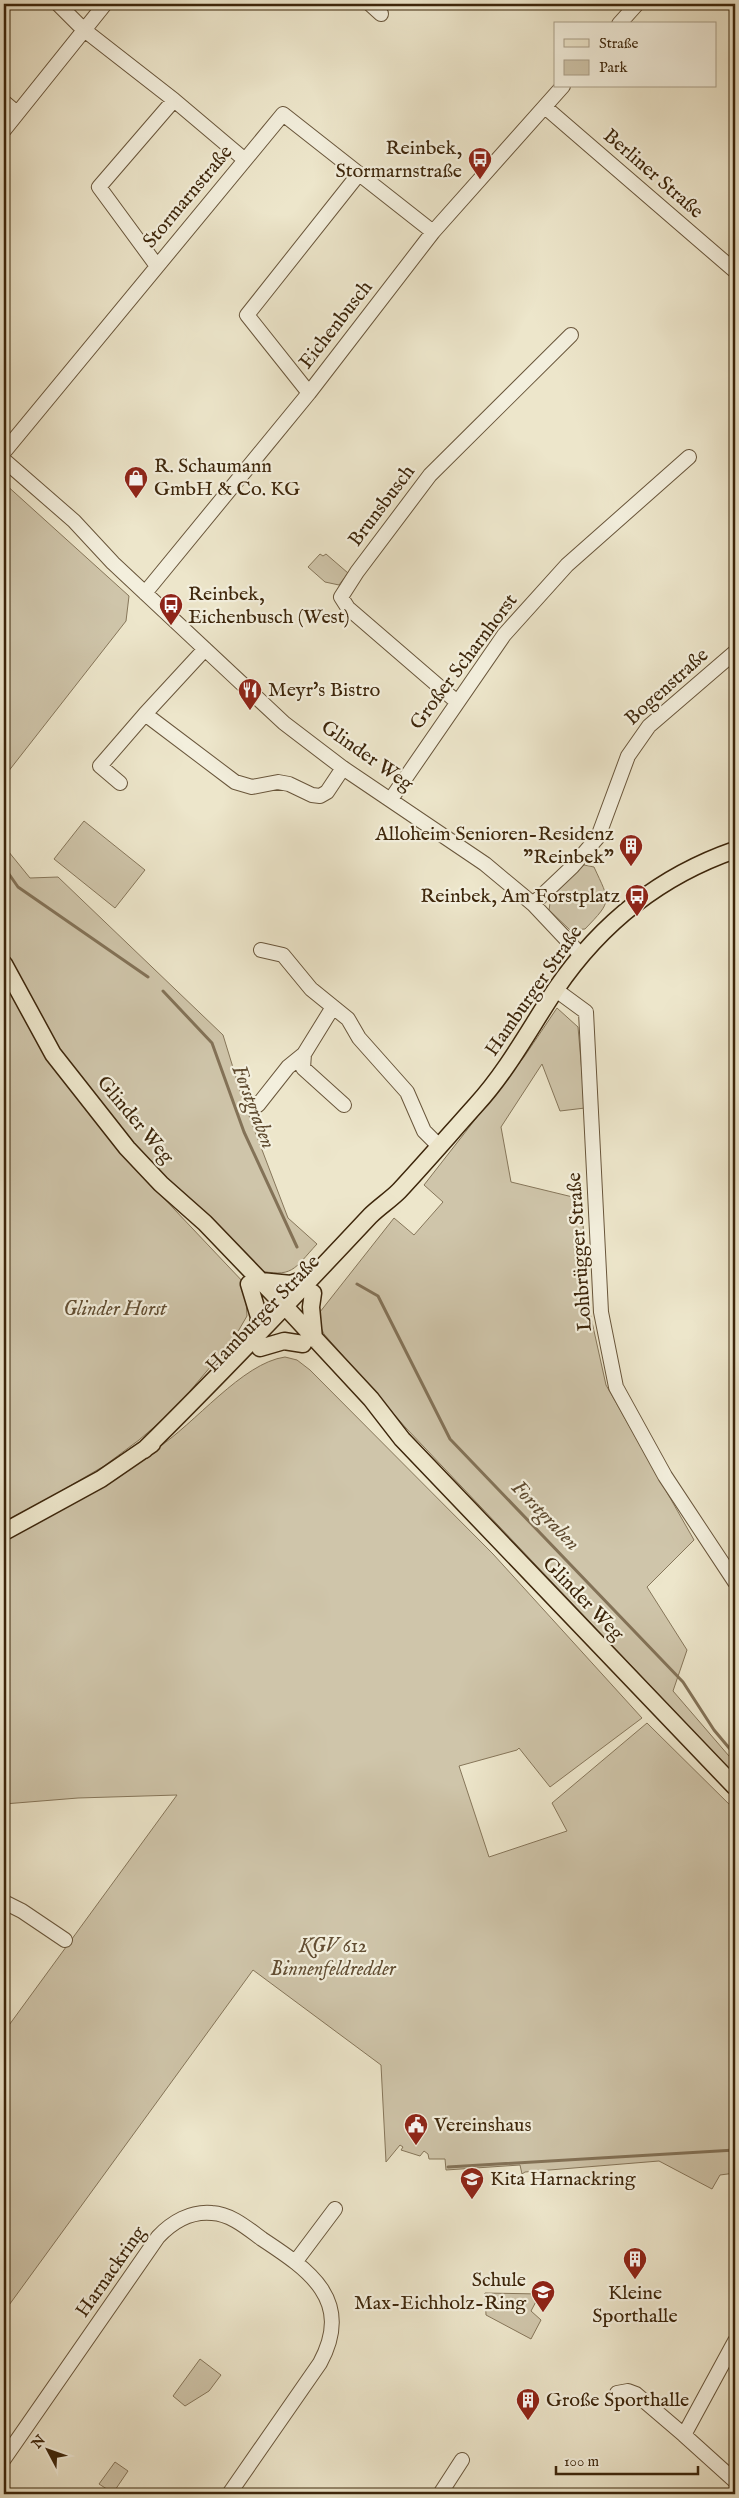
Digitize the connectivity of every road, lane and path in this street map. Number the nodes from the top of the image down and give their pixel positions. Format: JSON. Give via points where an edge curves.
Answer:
{"nodes":[{"id":1,"x":58,"y":4,"type":"edge"},
{"id":2,"x":105,"y":4,"type":"edge"},
{"id":3,"x":370,"y":4,"type":"edge"},
{"id":4,"x":637,"y":4,"type":"edge"},
{"id":5,"x":381,"y":14,"type":"dead end"},
{"id":6,"x":621,"y":22,"type":"edge"},
{"id":7,"x":83,"y":29,"type":"junction"},
{"id":8,"x":561,"y":88,"type":"edge"},
{"id":9,"x":174,"y":100,"type":"junction"},
{"id":10,"x":4,"y":102,"type":"edge"},
{"id":11,"x":545,"y":107,"type":"junction"},
{"id":12,"x":17,"y":113,"type":"junction"},
{"id":13,"x":4,"y":130,"type":"edge"},
{"id":14,"x":245,"y":160,"type":"junction"},
{"id":15,"x":358,"y":175,"type":"junction"},
{"id":16,"x":433,"y":232,"type":"junction"},
{"id":17,"x":157,"y":266,"type":"junction"},
{"id":18,"x":735,"y":272,"type":"edge"},
{"id":19,"x":571,"y":334,"type":"dead end"},
{"id":20,"x":309,"y":393,"type":"junction"},
{"id":21,"x":4,"y":452,"type":"edge"},
{"id":22,"x":689,"y":457,"type":"dead end"},
{"id":23,"x":4,"y":460,"type":"edge"},
{"id":24,"x":145,"y":593,"type":"junction"},
{"id":25,"x":205,"y":649,"type":"junction"},
{"id":26,"x":735,"y":652,"type":"edge"},
{"id":27,"x":457,"y":702,"type":"junction"},
{"id":28,"x":145,"y":714,"type":"junction"},
{"id":29,"x":343,"y":768,"type":"junction"},
{"id":30,"x":120,"y":783,"type":"dead end"},
{"id":31,"x":391,"y":799,"type":"junction"},
{"id":32,"x":735,"y":850,"type":"edge"},
{"id":33,"x":533,"y":904,"type":"junction"},
{"id":34,"x":261,"y":950,"type":"dead end"},
{"id":35,"x":580,"y":955,"type":"junction"},
{"id":36,"x":4,"y":964,"type":"edge"},
{"id":37,"x":556,"y":990,"type":"junction"},
{"id":38,"x":333,"y":1007,"type":"junction"},
{"id":39,"x":304,"y":1054,"type":"junction"},
{"id":40,"x":258,"y":1104,"type":"dead end"},
{"id":41,"x":344,"y":1105,"type":"dead end"},
{"id":42,"x":439,"y":1146,"type":"junction"},
{"id":43,"x":397,"y":1193,"type":"junction"},
{"id":44,"x":319,"y":1272,"type":"junction"},
{"id":45,"x":255,"y":1282,"type":"junction"},
{"id":46,"x":314,"y":1293,"type":"junction"},
{"id":47,"x":285,"y":1315,"type":"junction"},
{"id":48,"x":309,"y":1341,"type":"junction"},
{"id":49,"x":259,"y":1342,"type":"junction"},
{"id":50,"x":4,"y":1532,"type":"edge"},
{"id":51,"x":735,"y":1582,"type":"edge"},
{"id":52,"x":735,"y":1787,"type":"edge"},
{"id":53,"x":4,"y":1902,"type":"edge"},
{"id":54,"x":65,"y":1940,"type":"dead end"},
{"id":55,"x":335,"y":2209,"type":"dead end"},
{"id":56,"x":318,"y":2216,"type":"dead end"},
{"id":57,"x":315,"y":2235,"type":"junction"},
{"id":58,"x":296,"y":2261,"type":"junction"},
{"id":59,"x":735,"y":2341,"type":"edge"},
{"id":60,"x":618,"y":2393,"type":"dead end"},
{"id":61,"x":684,"y":2435,"type":"junction"},
{"id":62,"x":4,"y":2459,"type":"edge"},
{"id":63,"x":462,"y":2460,"type":"dead end"},
{"id":64,"x":735,"y":2481,"type":"edge"},
{"id":65,"x":229,"y":2494,"type":"edge"},
{"id":66,"x":440,"y":2494,"type":"edge"}],
"edges":[{"from":1,"to":7,"type":"street"},
{"from":2,"to":7,"type":"street"},
{"from":3,"to":5,"type":"street"},
{"from":4,"to":6,"type":"street"},
{"from":7,"to":9,"type":"street"},
{"from":7,"to":12,"type":"street"},
{"from":8,"to":11,"type":"street","name":"Eichenbusch"},
{"from":9,"to":14,"type":"street"},
{"from":9,"to":17,"type":"street","via":[[99,187]]},
{"from":10,"to":12,"type":"street"},
{"from":11,"to":16,"type":"street","name":"Eichenbusch"},
{"from":11,"to":18,"type":"street","name":"Berliner Straße"},
{"from":12,"to":13,"type":"street"},
{"from":14,"to":15,"type":"street","name":"Stormarnstraße","via":[[283,114]]},
{"from":14,"to":17,"type":"street","name":"Stormarnstraße"},
{"from":15,"to":16,"type":"street","name":"Stormarnstraße"},
{"from":15,"to":20,"type":"street","via":[[247,315]]},
{"from":16,"to":20,"type":"street","name":"Eichenbusch"},
{"from":17,"to":21,"type":"street","name":"Stormarnstraße"},
{"from":19,"to":27,"type":"street","name":"Brunsbusch","via":[[430,475],[341,597],[348,608]]},
{"from":20,"to":24,"type":"street","name":"Eichenbusch"},
{"from":22,"to":27,"type":"street","name":"Großer Scharnhorst","via":[[567,565],[504,634]]},
{"from":23,"to":24,"type":"street","name":"Glinder Weg","via":[[74,521]]},
{"from":24,"to":25,"type":"street","name":"Glinder Weg"},
{"from":25,"to":28,"type":"street"},
{"from":25,"to":29,"type":"street","name":"Glinder Weg","via":[[284,723]]},
{"from":26,"to":33,"type":"street","name":"Bogenstraße","via":[[648,726],[628,756],[610,810],[593,845]]},
{"from":27,"to":31,"type":"street","name":"Großer Scharnhorst"},
{"from":28,"to":29,"type":"street","via":[[243,786],[278,782],[320,796],[328,792]]},
{"from":28,"to":30,"type":"street","via":[[100,766]]},
{"from":29,"to":31,"type":"street","name":"Glinder Weg"},
{"from":31,"to":33,"type":"street","name":"Glinder Weg","via":[[485,864]]},
{"from":32,"to":35,"type":"main road","name":"Hamburger Straße","via":[[689,870],[635,904]]},
{"from":33,"to":35,"type":"street","name":"Glinder Weg"},
{"from":34,"to":38,"type":"street","via":[[283,955],[311,989]]},
{"from":35,"to":37,"type":"main road","name":"Hamburger Straße"},
{"from":36,"to":45,"type":"main road","name":"Glinder Weg","via":[[52,1054],[127,1148],[199,1230]]},
{"from":37,"to":42,"type":"main road","name":"Hamburger Straße","via":[[497,1080]]},
{"from":37,"to":51,"type":"street","name":"Lohbrügger Straße","via":[[586,1012],[601,1312],[616,1387],[665,1476]]},
{"from":38,"to":39,"type":"street"},
{"from":38,"to":42,"type":"street","via":[[348,1019],[359,1038],[408,1092],[424,1132]]},
{"from":39,"to":40,"type":"street","via":[[288,1067]]},
{"from":39,"to":41,"type":"street","via":[[303,1068]]},
{"from":42,"to":43,"type":"main road","name":"Hamburger Straße"},
{"from":43,"to":44,"type":"main road","name":"Hamburger Straße","via":[[372,1214]]},
{"from":43,"to":46,"type":"main road","name":"Hamburger Straße","via":[[380,1219]]},
{"from":44,"to":45,"type":"main road","via":[[291,1284]]},
{"from":44,"to":47,"type":"main road","name":"Hamburger Straße"},
{"from":45,"to":47,"type":"main road","name":"Glinder Weg"},
{"from":45,"to":49,"type":"main road"},
{"from":46,"to":47,"type":"main road","name":"Hamburger Straße"},
{"from":46,"to":48,"type":"main road"},
{"from":47,"to":48,"type":"main road","name":"Glinder Weg"},
{"from":47,"to":49,"type":"main road","name":"Hamburger Straße"},
{"from":48,"to":49,"type":"main road"},
{"from":48,"to":52,"type":"main road","name":"Glinder Weg","via":[[364,1407],[402,1439]]},
{"from":49,"to":50,"type":"main road","name":"Hamburger Straße","via":[[197,1411],[144,1450],[56,1505]]},
{"from":53,"to":54,"type":"street","via":[[22,1910]]},
{"from":55,"to":57,"type":"street"},
{"from":56,"to":57,"type":"street"},
{"from":57,"to":58,"type":"street"},
{"from":58,"to":62,"type":"street","name":"Harnackring","via":[[235,2220],[222,2215],[196,2214],[173,2224],[154,2243]]},
{"from":58,"to":65,"type":"street","name":"Harnackring","via":[[314,2277],[325,2294],[331,2324],[327,2346],[316,2370]]},
{"from":59,"to":61,"type":"street"},
{"from":60,"to":61,"type":"street","via":[[628,2391],[636,2394]]},
{"from":61,"to":64,"type":"street"},
{"from":63,"to":66,"type":"street"}]}
